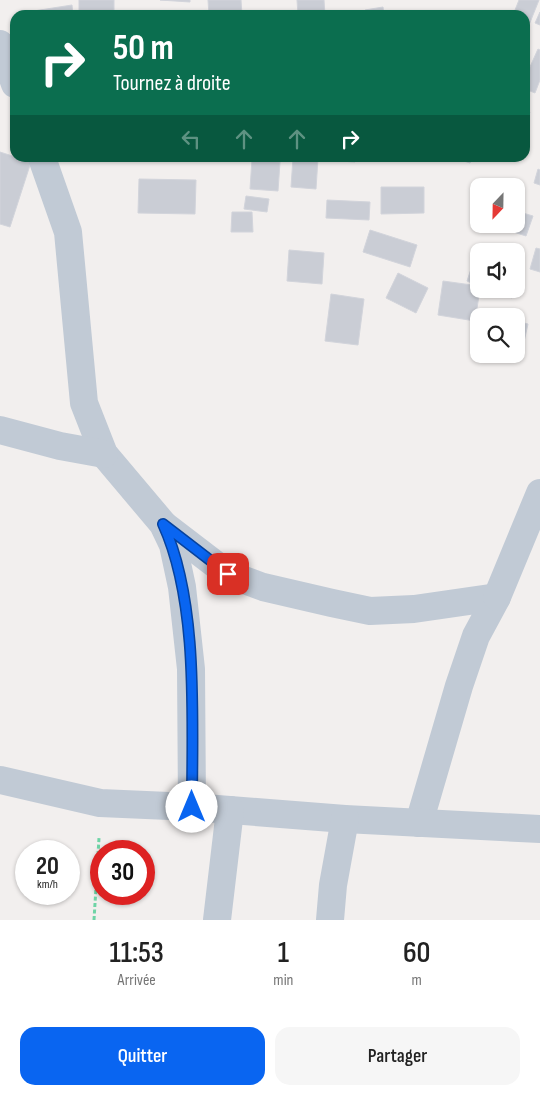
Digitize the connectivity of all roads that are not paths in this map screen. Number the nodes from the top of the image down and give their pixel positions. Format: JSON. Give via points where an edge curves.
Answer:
{"nodes":[{"id":1,"x":0,"y":44,"type":"edge"},
{"id":2,"x":10,"y":71,"type":"edge"},
{"id":3,"x":43,"y":162,"type":"edge"},
{"id":4,"x":0,"y":430,"type":"edge"},
{"id":5,"x":104,"y":454,"type":"junction"},
{"id":6,"x":540,"y":493,"type":"edge"},
{"id":7,"x":163,"y":524,"type":"junction"},
{"id":8,"x":497,"y":597,"type":"junction"},
{"id":9,"x":0,"y":780,"type":"edge"},
{"id":10,"x":192,"y":807,"type":"junction"},
{"id":11,"x":230,"y":810,"type":"junction"},
{"id":12,"x":345,"y":820,"type":"junction"},
{"id":13,"x":419,"y":823,"type":"junction"},
{"id":14,"x":540,"y":829,"type":"edge"},
{"id":15,"x":217,"y":920,"type":"edge"},
{"id":16,"x":330,"y":920,"type":"edge"}],
"edges":[{"from":1,"to":2,"type":"street"},
{"from":3,"to":5,"type":"street","via":[[68,232],[84,403]]},
{"from":4,"to":5,"type":"street"},
{"from":5,"to":7,"type":"street"},
{"from":6,"to":8,"type":"street"},
{"from":7,"to":8,"type":"street","via":[[228,574],[263,587],[332,603],[370,611],[406,610]]},
{"from":7,"to":10,"type":"street","via":[[173,545],[182,587],[191,669]]},
{"from":8,"to":13,"type":"street","via":[[476,636]]},
{"from":9,"to":10,"type":"street","via":[[100,802]]},
{"from":10,"to":11,"type":"street"},
{"from":11,"to":12,"type":"street"},
{"from":11,"to":15,"type":"street"},
{"from":12,"to":13,"type":"street"},
{"from":12,"to":16,"type":"street"},
{"from":13,"to":14,"type":"street"}]}
